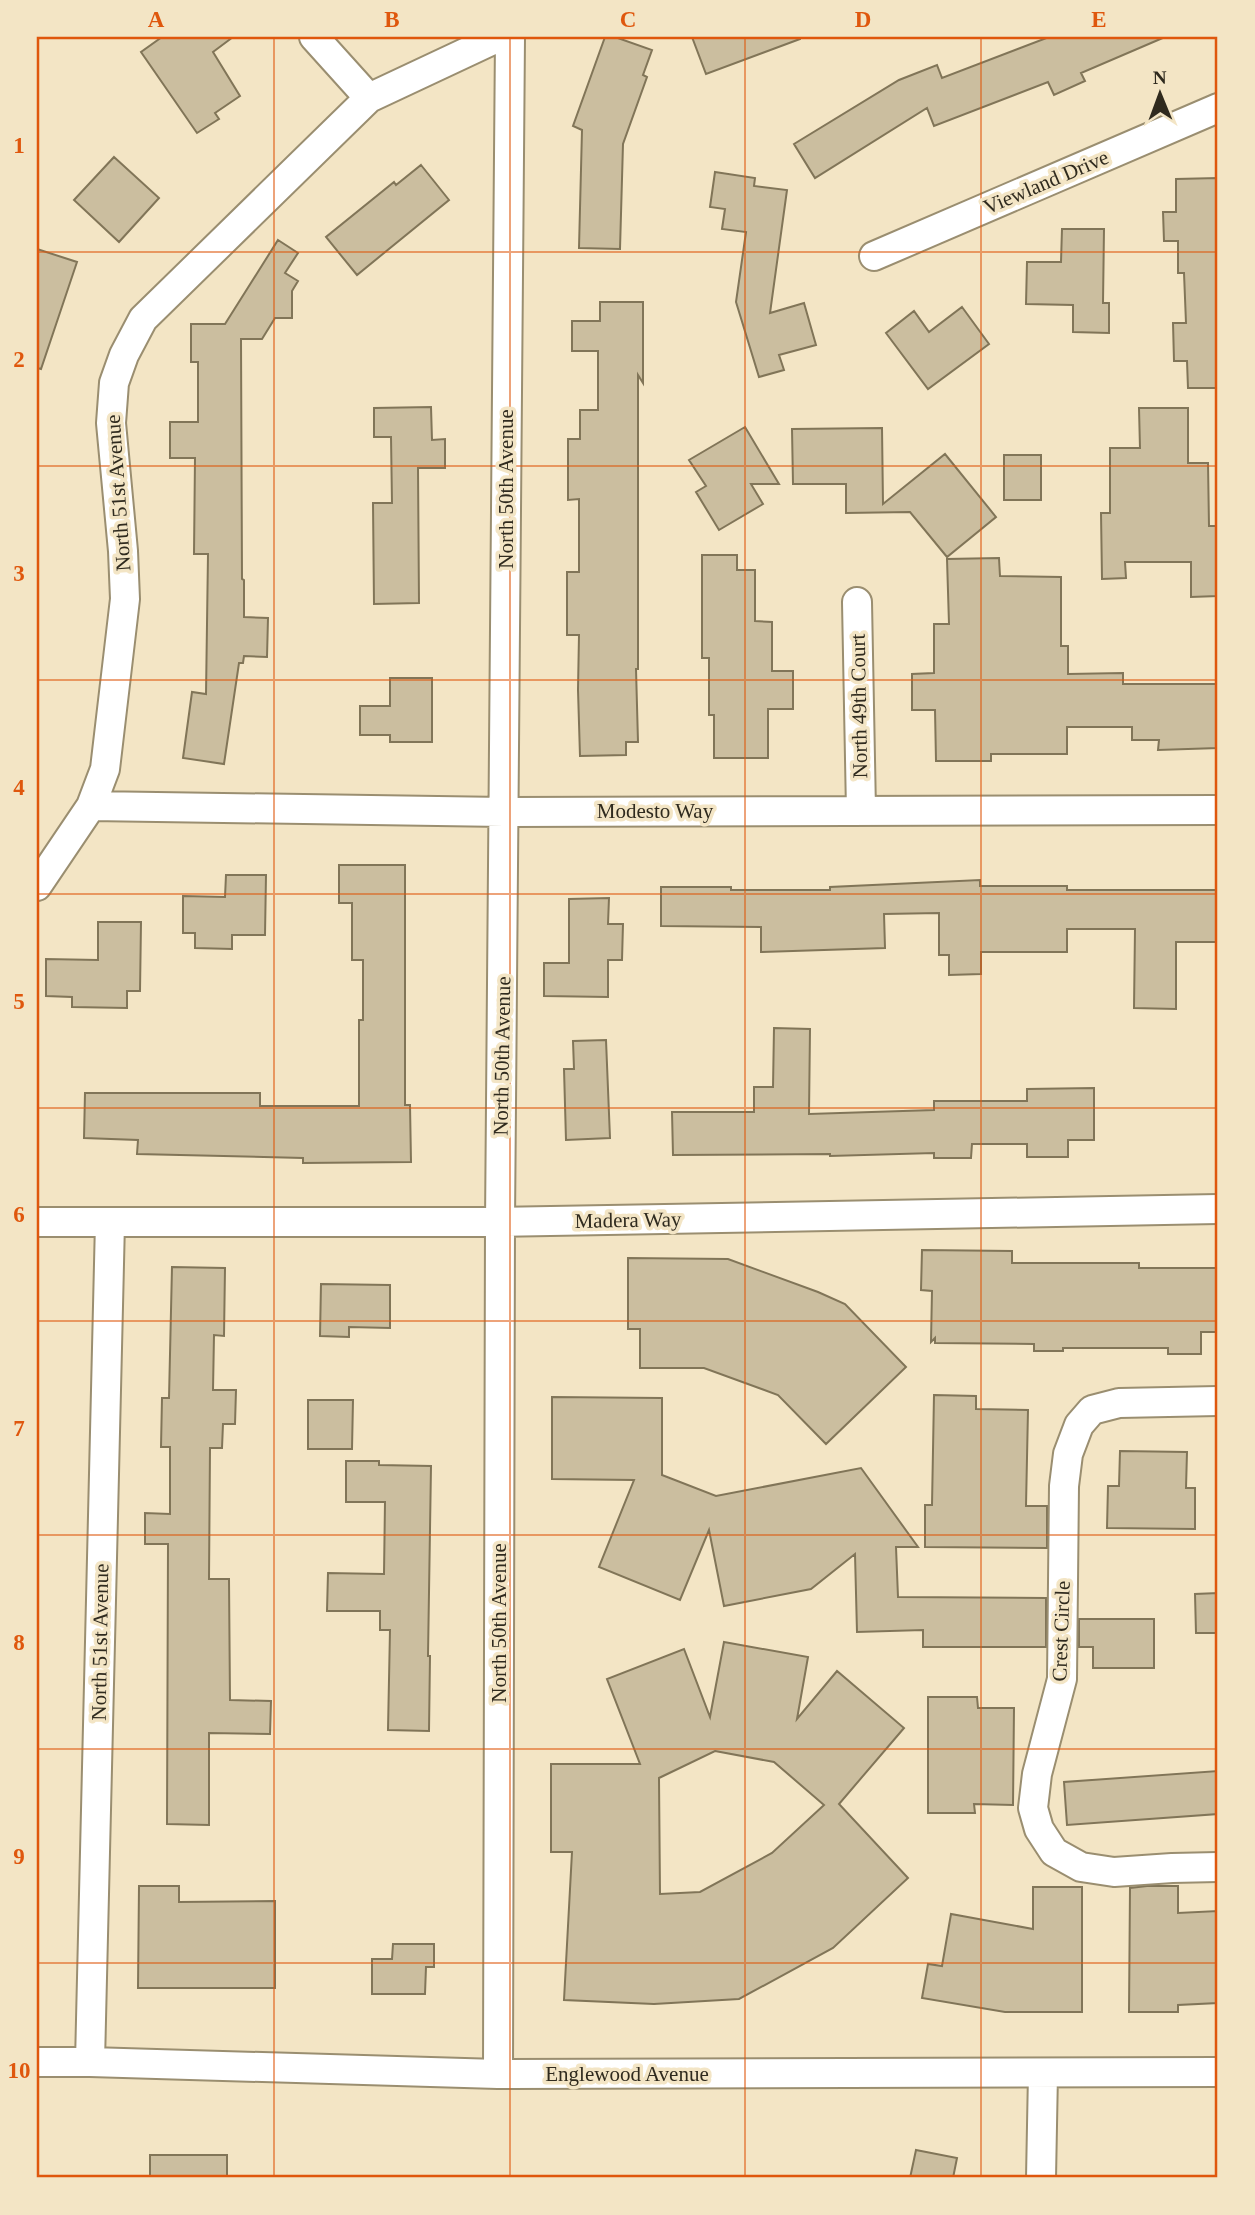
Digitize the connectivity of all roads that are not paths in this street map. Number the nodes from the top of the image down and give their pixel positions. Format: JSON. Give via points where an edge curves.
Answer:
{"nodes":[{"id":1,"x":314,"y":37,"type":"edge"},
{"id":2,"x":499,"y":37,"type":"edge"},
{"id":3,"x":510,"y":37,"type":"edge"},
{"id":4,"x":369,"y":97,"type":"junction"},
{"id":5,"x":1218,"y":108,"type":"edge"},
{"id":6,"x":873,"y":256,"type":"dead end"},
{"id":7,"x":857,"y":602,"type":"dead end"},
{"id":8,"x":91,"y":806,"type":"junction"},
{"id":9,"x":1218,"y":810,"type":"edge"},
{"id":10,"x":860,"y":811,"type":"junction"},
{"id":11,"x":504,"y":812,"type":"junction"},
{"id":12,"x":37,"y":886,"type":"edge"},
{"id":13,"x":1218,"y":1209,"type":"edge"},
{"id":14,"x":37,"y":1222,"type":"edge"},
{"id":15,"x":110,"y":1222,"type":"junction"},
{"id":16,"x":500,"y":1223,"type":"junction"},
{"id":17,"x":1218,"y":1401,"type":"edge"},
{"id":18,"x":1218,"y":1867,"type":"edge"},
{"id":19,"x":37,"y":2062,"type":"edge"},
{"id":20,"x":90,"y":2062,"type":"junction"},
{"id":21,"x":1218,"y":2072,"type":"edge"},
{"id":22,"x":1043,"y":2073,"type":"junction"},
{"id":23,"x":498,"y":2074,"type":"junction"},
{"id":24,"x":1041,"y":2178,"type":"edge"}],
"edges":[{"from":1,"to":4,"type":"street"},
{"from":2,"to":4,"type":"street","name":"North 51st Avenue"},
{"from":3,"to":11,"type":"street","name":"North 50th Avenue"},
{"from":4,"to":8,"type":"street","name":"North 51st Avenue","via":[[143,319],[124,355],[114,383],[111,423],[125,598],[105,769]]},
{"from":5,"to":6,"type":"street","name":"Viewland Drive"},
{"from":7,"to":10,"type":"street","name":"North 49th Court"},
{"from":8,"to":11,"type":"street","name":"Modesto Way"},
{"from":8,"to":12,"type":"street","name":"North 51st Avenue"},
{"from":9,"to":10,"type":"street","name":"Modesto Way"},
{"from":10,"to":11,"type":"street","name":"Modesto Way"},
{"from":11,"to":16,"type":"street","name":"North 50th Avenue"},
{"from":13,"to":16,"type":"street","name":"Madera Way"},
{"from":14,"to":15,"type":"street","name":"Madera Way"},
{"from":15,"to":16,"type":"street","name":"Madera Way"},
{"from":15,"to":20,"type":"street","name":"North 51st Avenue"},
{"from":16,"to":23,"type":"street","name":"North 50th Avenue"},
{"from":17,"to":18,"type":"street","name":"Crest Circle","via":[[1119,1403],[1092,1410],[1079,1425],[1068,1454],[1065,1486],[1062,1679],[1033,1808],[1039,1829],[1054,1852],[1081,1867],[1115,1872]]},
{"from":19,"to":20,"type":"street","name":"Englewood Avenue"},
{"from":20,"to":23,"type":"street","name":"Englewood Avenue"},
{"from":21,"to":22,"type":"street","name":"Englewood Avenue"},
{"from":22,"to":23,"type":"street","name":"Englewood Avenue"},
{"from":22,"to":24,"type":"street"}]}
